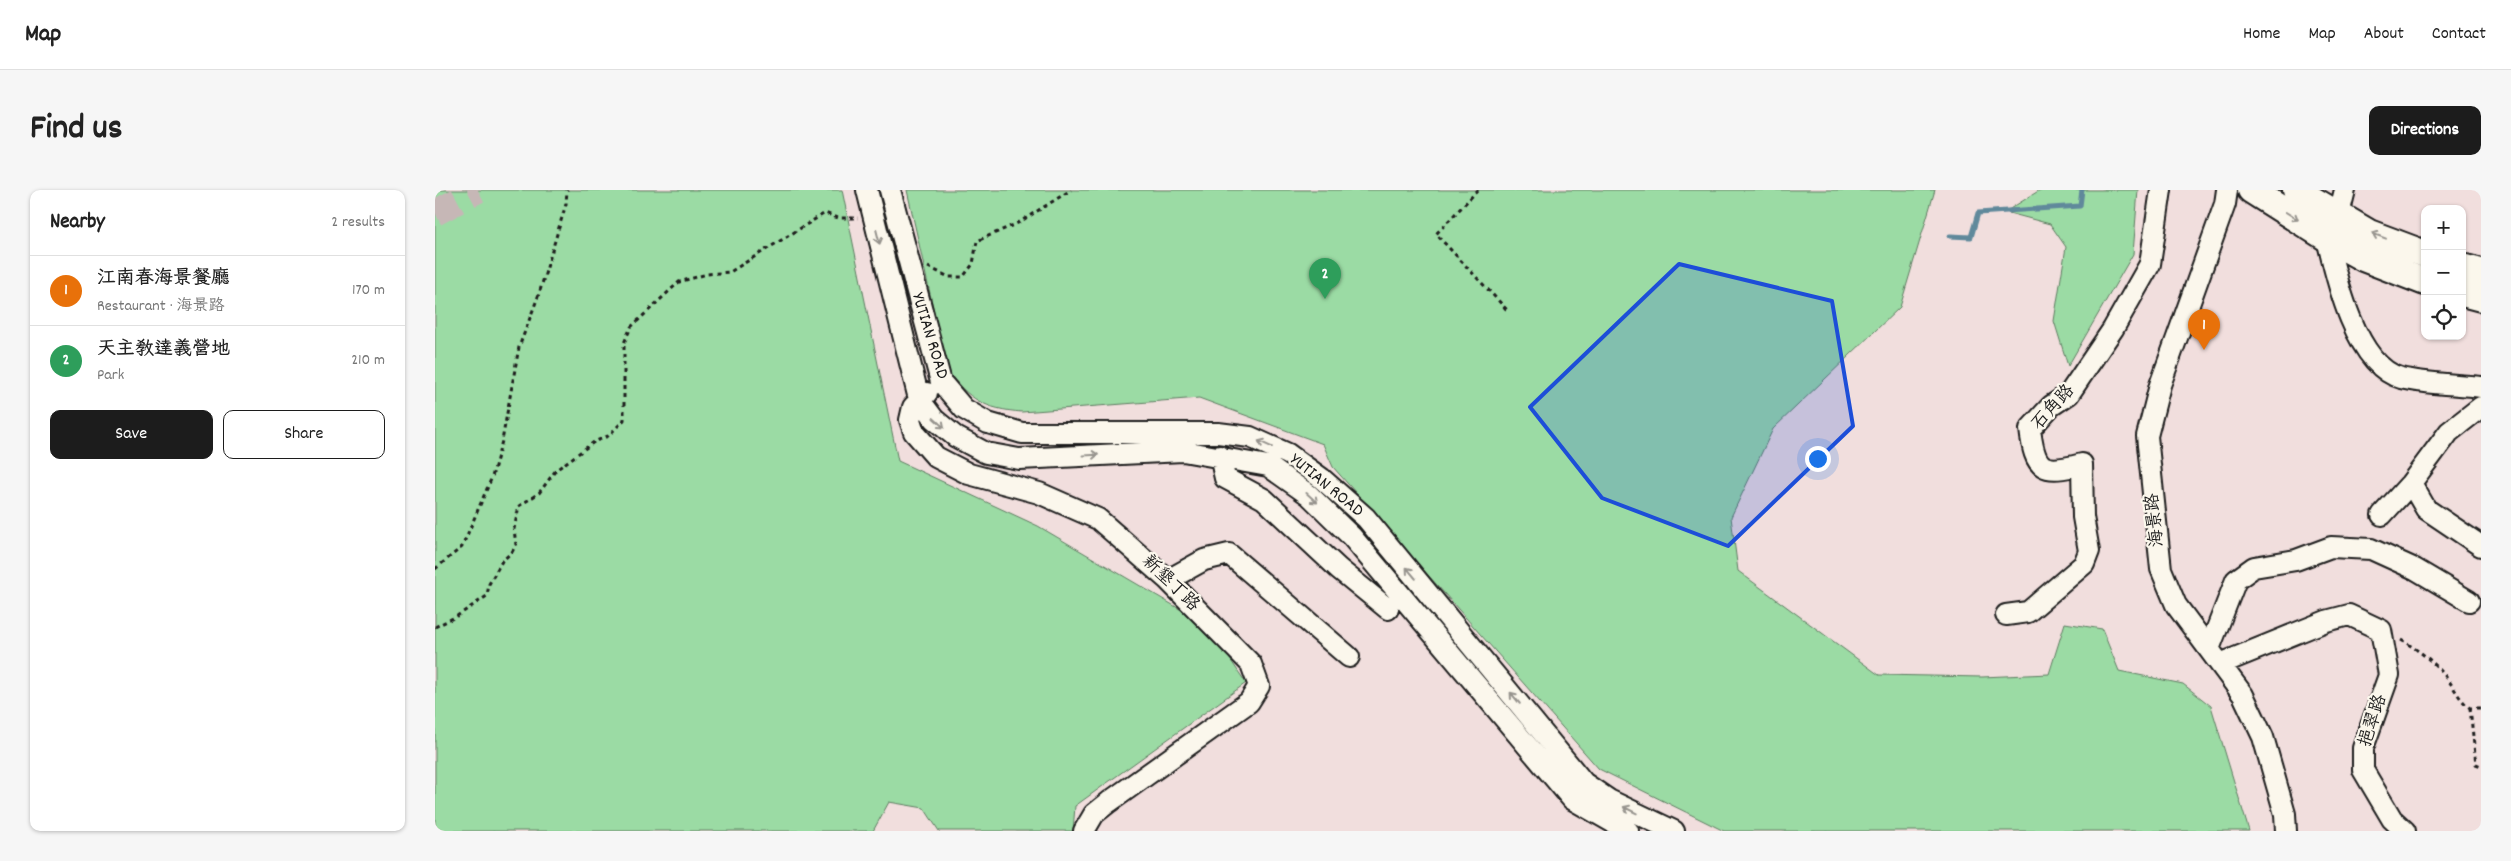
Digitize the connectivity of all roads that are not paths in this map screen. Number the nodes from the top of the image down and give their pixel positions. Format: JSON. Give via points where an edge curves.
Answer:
{"nodes":[{"id":1,"x":867,"y":190,"type":"edge"},
{"id":2,"x":890,"y":190,"type":"edge"},
{"id":3,"x":2161,"y":190,"type":"edge"},
{"id":4,"x":2251,"y":190,"type":"edge"},
{"id":5,"x":2297,"y":190,"type":"edge"},
{"id":6,"x":2226,"y":197,"type":"edge"},
{"id":7,"x":2342,"y":202,"type":"edge"},
{"id":8,"x":2327,"y":238,"type":"junction"},
{"id":9,"x":2421,"y":252,"type":"edge"},
{"id":10,"x":2466,"y":268,"type":"edge"},
{"id":11,"x":2481,"y":272,"type":"edge"},
{"id":12,"x":2421,"y":280,"type":"edge"},
{"id":13,"x":2466,"y":294,"type":"edge"},
{"id":14,"x":2481,"y":298,"type":"edge"},
{"id":15,"x":941,"y":382,"type":"junction"},
{"id":16,"x":2481,"y":387,"type":"edge"},
{"id":17,"x":919,"y":399,"type":"junction"},
{"id":18,"x":2481,"y":407,"type":"edge"},
{"id":19,"x":1220,"y":456,"type":"junction"},
{"id":20,"x":2411,"y":483,"type":"junction"},
{"id":21,"x":2382,"y":515,"type":"dead end"},
{"id":22,"x":2481,"y":546,"type":"edge"},
{"id":23,"x":1168,"y":580,"type":"junction"},
{"id":24,"x":2469,"y":601,"type":"dead end"},
{"id":25,"x":1388,"y":609,"type":"dead end"},
{"id":26,"x":2006,"y":615,"type":"dead end"},
{"id":27,"x":2215,"y":656,"type":"junction"},
{"id":28,"x":1349,"y":657,"type":"dead end"},
{"id":29,"x":1084,"y":831,"type":"edge"},
{"id":30,"x":1628,"y":831,"type":"edge"},
{"id":31,"x":1674,"y":831,"type":"edge"},
{"id":32,"x":2286,"y":831,"type":"edge"},
{"id":33,"x":2405,"y":831,"type":"edge"}],
"edges":[{"from":1,"to":17,"type":"street","name":"YUTIAN ROAD","one_way":true},
{"from":2,"to":15,"type":"street","name":"YUTIAN ROAD"},
{"from":3,"to":26,"type":"street","name":"石角路","via":[[2150,264],[2113,329],[2069,394],[2051,406],[2030,429],[2039,463],[2046,469],[2058,470],[2082,464],[2083,517],[2089,551],[2084,564],[2028,612]]},
{"from":4,"to":8,"type":"main road","one_way":true},
{"from":5,"to":7,"type":"main road"},
{"from":6,"to":27,"type":"street","name":"海景路","via":[[2160,385],[2147,436],[2161,568],[2176,605]]},
{"from":7,"to":8,"type":"street"},
{"from":9,"to":7,"type":"main road","one_way":true,"via":[[2369,232]]},
{"from":8,"to":12,"type":"main road","via":[[2363,258]]},
{"from":8,"to":16,"type":"street","via":[[2339,287],[2366,353],[2383,370],[2401,378]]},
{"from":10,"to":11,"type":"main road"},
{"from":13,"to":14,"type":"main road"},
{"from":15,"to":17,"type":"street"},
{"from":31,"to":15,"type":"street","name":"YUTIAN ROAD","one_way":true,"via":[[1609,800],[1584,783],[1366,518],[1288,454],[1250,437],[1218,433],[1022,433],[988,423],[964,409]]},
{"from":17,"to":19,"type":"street","name":"YUTIAN ROAD","one_way":true,"via":[[941,425],[985,453],[1019,459],[1183,451]]},
{"from":17,"to":23,"type":"street","name":"新墾丁路","via":[[913,407],[911,420],[914,432],[936,457],[969,474],[1039,493],[1098,519]]},
{"from":18,"to":20,"type":"street","via":[[2449,432]]},
{"from":19,"to":25,"type":"street","via":[[1225,478],[1264,499],[1339,569]]},
{"from":19,"to":30,"type":"street","name":"YUTIAN ROAD","one_way":true,"via":[[1268,466],[1309,495],[1352,537],[1572,799]]},
{"from":20,"to":21,"type":"street"},
{"from":20,"to":22,"type":"street","via":[[2425,509]]},
{"from":23,"to":28,"type":"street","via":[[1204,560],[1229,554]]},
{"from":23,"to":29,"type":"street","name":"新墾丁路","via":[[1251,664],[1259,686],[1249,702],[1094,814]]},
{"from":24,"to":27,"type":"street","via":[[2415,569],[2371,550],[2331,548],[2296,560],[2254,567],[2236,580]]},
{"from":27,"to":32,"type":"street","name":"海景路","via":[[2243,696],[2263,737],[2285,814]]},
{"from":27,"to":33,"type":"street","name":"挹翠路","via":[[2349,615],[2381,630],[2389,675],[2363,748],[2363,770],[2392,819]]}]}
